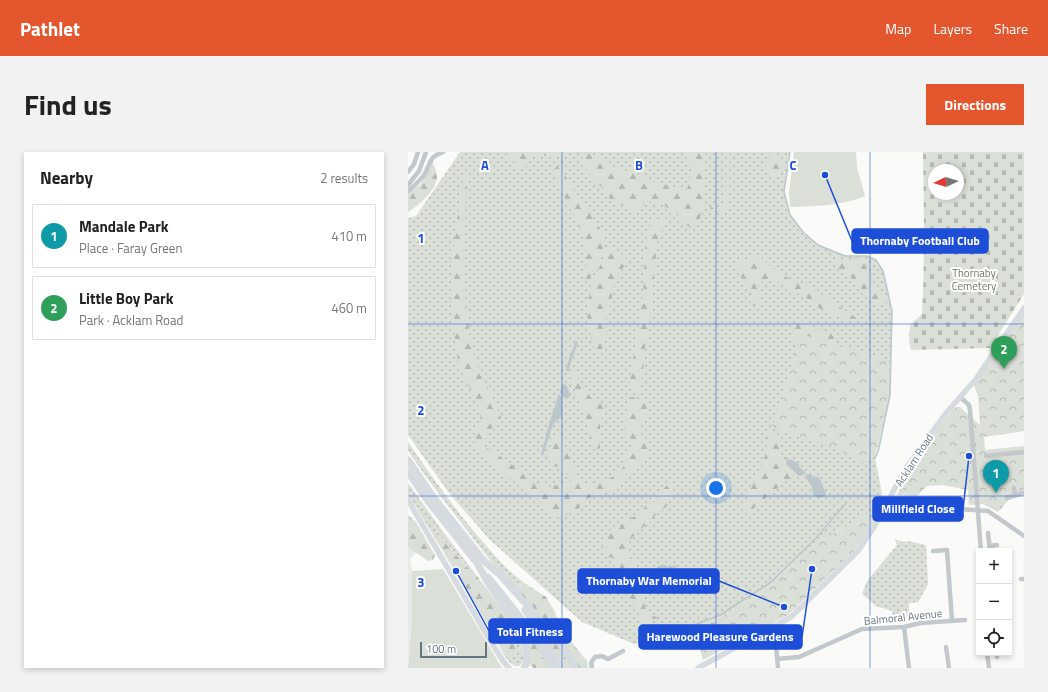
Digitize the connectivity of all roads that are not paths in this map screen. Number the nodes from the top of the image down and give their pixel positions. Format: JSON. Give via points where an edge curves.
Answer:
{"nodes":[{"id":1,"x":418,"y":152,"type":"edge"},
{"id":2,"x":431,"y":152,"type":"edge"},
{"id":3,"x":443,"y":152,"type":"edge"},
{"id":4,"x":426,"y":154,"type":"edge"},
{"id":5,"x":408,"y":172,"type":"edge"},
{"id":6,"x":408,"y":185,"type":"edge"},
{"id":7,"x":408,"y":191,"type":"edge"},
{"id":8,"x":1024,"y":308,"type":"edge"},
{"id":9,"x":960,"y":397,"type":"junction"},
{"id":10,"x":1024,"y":452,"type":"edge"},
{"id":11,"x":986,"y":456,"type":"dead end"},
{"id":12,"x":408,"y":460,"type":"edge"},
{"id":13,"x":408,"y":472,"type":"edge"},
{"id":14,"x":1014,"y":488,"type":"dead end"},
{"id":15,"x":1024,"y":493,"type":"edge"},
{"id":16,"x":1015,"y":495,"type":"junction"},
{"id":17,"x":1007,"y":498,"type":"dead end"},
{"id":18,"x":408,"y":500,"type":"edge"},
{"id":19,"x":931,"y":504,"type":"dead end"},
{"id":20,"x":978,"y":510,"type":"junction"},
{"id":21,"x":988,"y":534,"type":"dead end"},
{"id":22,"x":1024,"y":536,"type":"edge"},
{"id":23,"x":997,"y":545,"type":"dead end"},
{"id":24,"x":980,"y":548,"type":"edge"},
{"id":25,"x":989,"y":548,"type":"edge"},
{"id":26,"x":933,"y":550,"type":"dead end"},
{"id":27,"x":480,"y":562,"type":"junction"},
{"id":28,"x":965,"y":620,"type":"dead end"},
{"id":29,"x":952,"y":621,"type":"junction"},
{"id":30,"x":904,"y":627,"type":"junction"},
{"id":31,"x":768,"y":631,"type":"junction"},
{"id":32,"x":946,"y":647,"type":"dead end"},
{"id":33,"x":623,"y":651,"type":"dead end"},
{"id":34,"x":987,"y":656,"type":"edge"},
{"id":35,"x":777,"y":659,"type":"junction"},
{"id":36,"x":509,"y":668,"type":"edge"},
{"id":37,"x":524,"y":668,"type":"edge"},
{"id":38,"x":553,"y":668,"type":"edge"},
{"id":39,"x":560,"y":668,"type":"edge"},
{"id":40,"x":576,"y":668,"type":"edge"},
{"id":41,"x":592,"y":668,"type":"edge"},
{"id":42,"x":698,"y":668,"type":"edge"},
{"id":43,"x":778,"y":668,"type":"edge"},
{"id":44,"x":909,"y":668,"type":"edge"},
{"id":45,"x":949,"y":668,"type":"edge"},
{"id":46,"x":988,"y":668,"type":"edge"}],
"edges":[{"from":1,"to":5,"type":"street"},
{"from":2,"to":4,"type":"street"},
{"from":3,"to":7,"type":"street","via":[[435,155],[425,174]]},
{"from":4,"to":6,"type":"street","via":[[420,171]]},
{"from":8,"to":9,"type":"main road","name":"Acklam Road","via":[[976,379]]},
{"from":9,"to":20,"type":"street","via":[[969,405],[970,410]]},
{"from":9,"to":31,"type":"main road","name":"Acklam Road","via":[[904,471],[858,551],[791,617]]},
{"from":10,"to":11,"type":"street","via":[[994,458]]},
{"from":12,"to":27,"type":"highway"},
{"from":13,"to":27,"type":"highway","via":[[428,501]]},
{"from":14,"to":16,"type":"street"},
{"from":15,"to":16,"type":"street"},
{"from":16,"to":17,"type":"street"},
{"from":18,"to":36,"type":"main road","via":[[488,637]]},
{"from":19,"to":20,"type":"street"},
{"from":20,"to":22,"type":"street","via":[[988,511]]},
{"from":20,"to":24,"type":"street"},
{"from":21,"to":25,"type":"street"},
{"from":23,"to":25,"type":"street"},
{"from":26,"to":29,"type":"street","via":[[948,550]]},
{"from":27,"to":37,"type":"highway","via":[[488,583],[513,620],[523,641],[527,655]]},
{"from":27,"to":38,"type":"highway","via":[[532,632]]},
{"from":27,"to":39,"type":"highway","via":[[530,617]]},
{"from":27,"to":40,"type":"highway","via":[[500,575],[554,636]]},
{"from":28,"to":29,"type":"street","name":"Balmoral Avenue"},
{"from":29,"to":30,"type":"street","name":"Balmoral Avenue"},
{"from":30,"to":35,"type":"street","name":"Balmoral Avenue","via":[[862,629],[799,657]]},
{"from":30,"to":44,"type":"street"},
{"from":31,"to":35,"type":"street","via":[[776,645]]},
{"from":31,"to":42,"type":"main road","name":"Acklam Road"},
{"from":32,"to":45,"type":"street"},
{"from":33,"to":41,"type":"street","via":[[608,659],[602,656],[595,657],[591,663]]},
{"from":34,"to":46,"type":"street"},
{"from":35,"to":43,"type":"street"}]}
